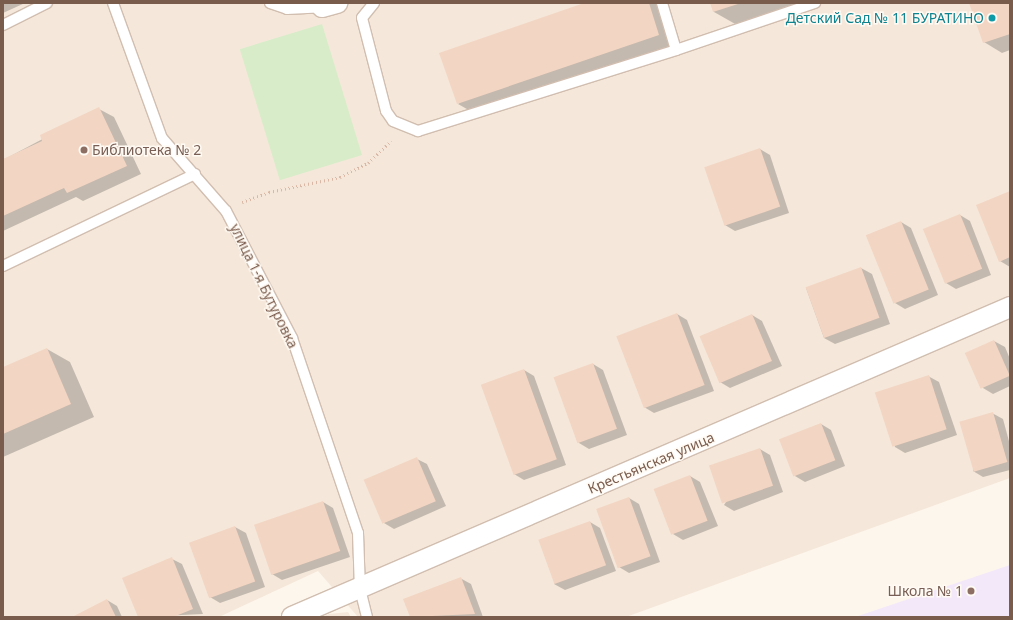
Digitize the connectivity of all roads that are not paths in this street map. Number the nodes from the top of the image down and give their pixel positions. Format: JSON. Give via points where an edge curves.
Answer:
{"nodes":[{"id":1,"x":47,"y":3,"type":"edge"},
{"id":2,"x":113,"y":3,"type":"edge"},
{"id":3,"x":270,"y":3,"type":"edge"},
{"id":4,"x":374,"y":3,"type":"edge"},
{"id":5,"x":662,"y":3,"type":"edge"},
{"id":6,"x":815,"y":3,"type":"edge"},
{"id":7,"x":329,"y":5,"type":"edge"},
{"id":8,"x":3,"y":25,"type":"edge"},
{"id":9,"x":676,"y":50,"type":"junction"},
{"id":10,"x":195,"y":174,"type":"junction"},
{"id":11,"x":3,"y":266,"type":"edge"},
{"id":12,"x":1010,"y":307,"type":"edge"},
{"id":13,"x":360,"y":589,"type":"junction"},
{"id":14,"x":292,"y":617,"type":"edge"},
{"id":15,"x":367,"y":617,"type":"edge"}],
"edges":[{"from":1,"to":8,"type":"lane"},
{"from":2,"to":10,"type":"lane","name":"улица 1-я Бутуровка","via":[[162,138]]},
{"from":3,"to":7,"type":"lane","via":[[287,9]]},
{"from":4,"to":9,"type":"lane","via":[[365,11],[365,29],[386,111],[393,121],[405,128],[432,129]]},
{"from":5,"to":9,"type":"lane"},
{"from":6,"to":9,"type":"lane"},
{"from":10,"to":11,"type":"lane"},
{"from":10,"to":13,"type":"lane","name":"улица 1-я Бутуровка","via":[[224,209],[292,338],[358,533]]},
{"from":12,"to":13,"type":"street","name":"Крестьянская улица"},
{"from":13,"to":14,"type":"street","name":"Крестьянская улица"},
{"from":13,"to":15,"type":"lane","name":"улица 1-я Бутуровка"}]}
